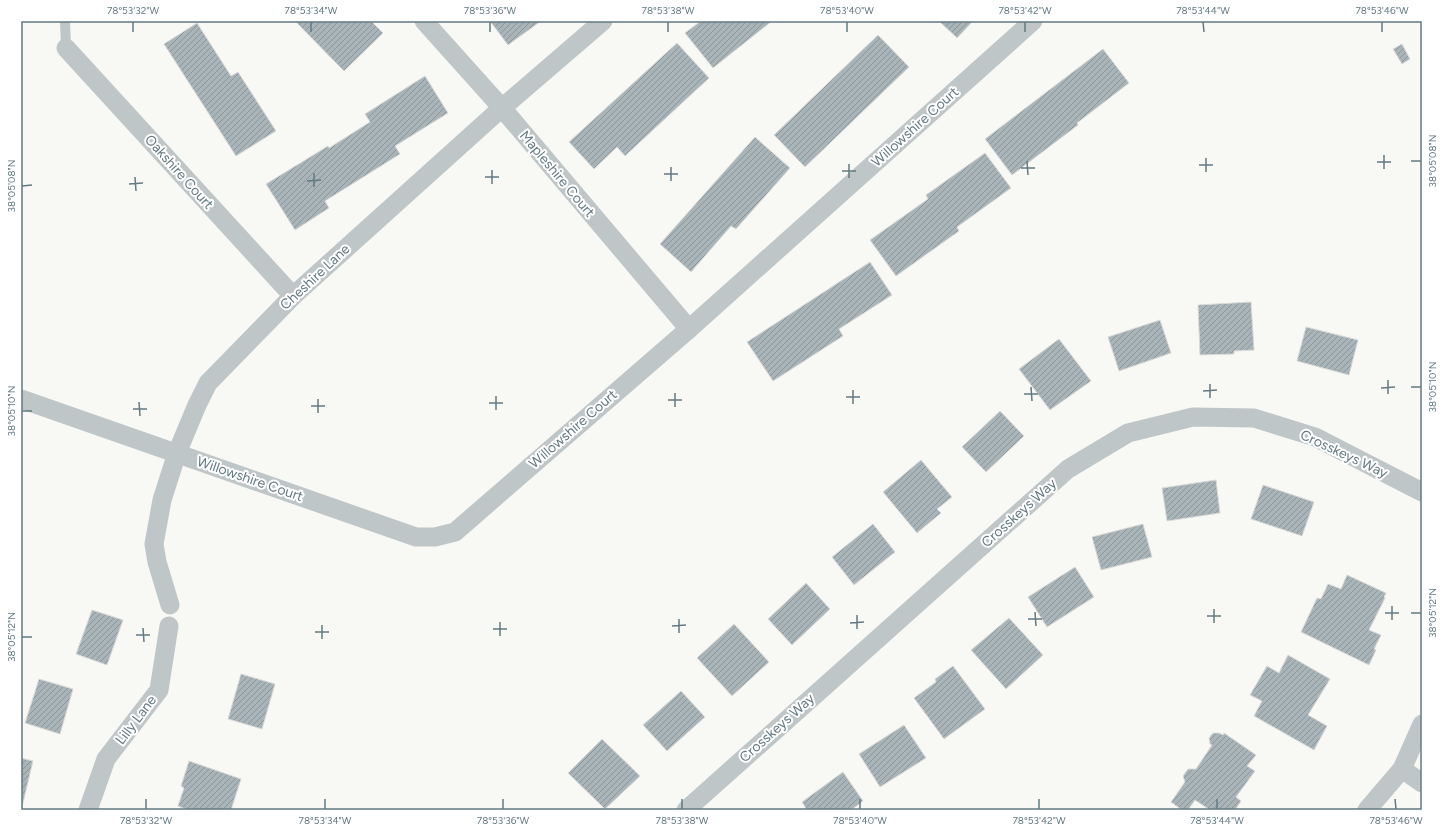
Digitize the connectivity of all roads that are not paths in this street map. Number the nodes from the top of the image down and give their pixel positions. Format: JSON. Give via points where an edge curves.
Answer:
{"nodes":[{"id":1,"x":65,"y":21,"type":"edge"},
{"id":2,"x":424,"y":21,"type":"edge"},
{"id":3,"x":603,"y":21,"type":"edge"},
{"id":4,"x":1033,"y":21,"type":"edge"},
{"id":5,"x":66,"y":48,"type":"joint"},
{"id":6,"x":502,"y":108,"type":"junction"},
{"id":7,"x":293,"y":296,"type":"junction"},
{"id":8,"x":689,"y":329,"type":"junction"},
{"id":9,"x":21,"y":398,"type":"edge"},
{"id":10,"x":177,"y":453,"type":"junction"},
{"id":11,"x":1422,"y":492,"type":"edge"},
{"id":12,"x":170,"y":604,"type":"dead end"},
{"id":13,"x":169,"y":626,"type":"dead end"},
{"id":14,"x":1422,"y":724,"type":"edge"},
{"id":15,"x":1402,"y":769,"type":"junction"},
{"id":16,"x":1422,"y":783,"type":"edge"},
{"id":17,"x":88,"y":810,"type":"edge"},
{"id":18,"x":686,"y":810,"type":"edge"},
{"id":19,"x":1367,"y":810,"type":"edge"}],
"edges":[{"from":1,"to":5,"type":"lane"},
{"from":2,"to":6,"type":"street","name":"Mapleshire Court"},
{"from":3,"to":6,"type":"street","name":"Cheshire Lane"},
{"from":4,"to":8,"type":"street","name":"Willowshire Court"},
{"from":5,"to":7,"type":"street","name":"Oakshire Court"},
{"from":6,"to":7,"type":"street","name":"Cheshire Lane"},
{"from":6,"to":8,"type":"street","name":"Mapleshire Court"},
{"from":7,"to":10,"type":"street","name":"Cheshire Lane","via":[[208,383]]},
{"from":8,"to":10,"type":"street","name":"Willowshire Court","via":[[455,532],[435,537],[416,537]]},
{"from":9,"to":10,"type":"street","name":"Willowshire Court"},
{"from":10,"to":12,"type":"street","name":"Cheshire Lane","via":[[162,500],[154,544]]},
{"from":11,"to":18,"type":"street","name":"Crosskeys Way","via":[[1315,437],[1254,418],[1193,417],[1128,433],[1068,469]]},
{"from":13,"to":17,"type":"street","name":"Lilly Lane","via":[[159,690],[106,759]]},
{"from":14,"to":15,"type":"street"},
{"from":15,"to":16,"type":"street"},
{"from":15,"to":19,"type":"street"}]}
